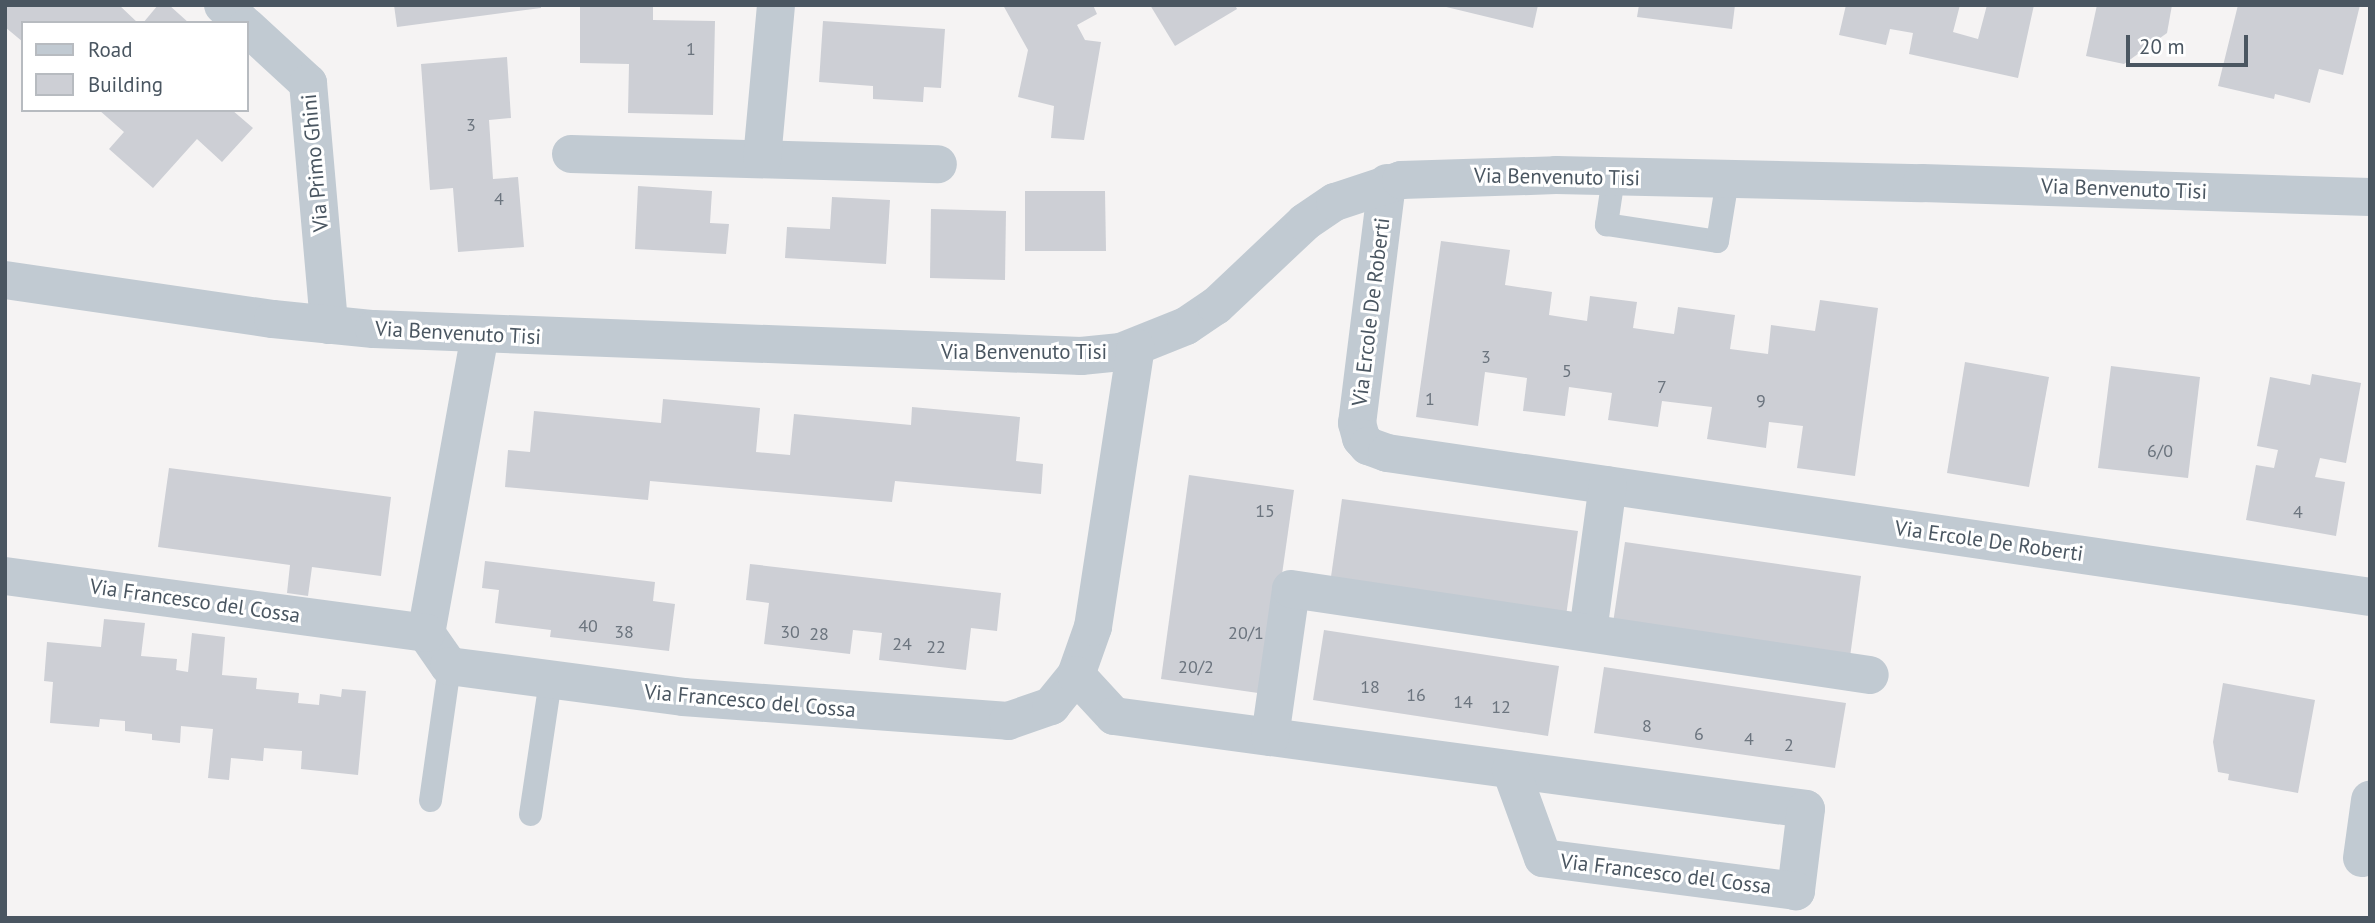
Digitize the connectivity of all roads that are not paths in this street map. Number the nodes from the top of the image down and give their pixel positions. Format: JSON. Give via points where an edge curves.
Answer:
{"nodes":[{"id":1,"x":223,"y":5,"type":"edge"},
{"id":2,"x":776,"y":5,"type":"edge"},
{"id":3,"x":240,"y":21,"type":"edge"},
{"id":4,"x":248,"y":28,"type":"edge"},
{"id":5,"x":571,"y":154,"type":"dead end"},
{"id":6,"x":762,"y":159,"type":"junction"},
{"id":7,"x":938,"y":164,"type":"dead end"},
{"id":8,"x":1613,"y":177,"type":"junction"},
{"id":9,"x":1727,"y":179,"type":"junction"},
{"id":10,"x":1387,"y":183,"type":"junction"},
{"id":11,"x":2370,"y":197,"type":"edge"},
{"id":12,"x":5,"y":280,"type":"edge"},
{"id":13,"x":329,"y":324,"type":"junction"},
{"id":14,"x":480,"y":334,"type":"junction"},
{"id":15,"x":1136,"y":347,"type":"junction"},
{"id":16,"x":1608,"y":485,"type":"junction"},
{"id":17,"x":5,"y":576,"type":"edge"},
{"id":18,"x":2370,"y":597,"type":"edge"},
{"id":19,"x":1588,"y":632,"type":"junction"},
{"id":20,"x":426,"y":633,"type":"junction"},
{"id":21,"x":449,"y":666,"type":"junction"},
{"id":22,"x":1870,"y":674,"type":"dead end"},
{"id":23,"x":1076,"y":675,"type":"junction"},
{"id":24,"x":550,"y":680,"type":"junction"},
{"id":25,"x":1270,"y":737,"type":"junction"},
{"id":26,"x":1511,"y":770,"type":"junction"},
{"id":27,"x":430,"y":800,"type":"dead end"},
{"id":28,"x":2370,"y":800,"type":"edge"},
{"id":29,"x":530,"y":814,"type":"dead end"},
{"id":30,"x":2362,"y":858,"type":"dead end"}],
"edges":[{"from":1,"to":3,"type":"street"},
{"from":2,"to":6,"type":"street"},
{"from":4,"to":13,"type":"street","name":"Via Primo Ghini","via":[[308,83]]},
{"from":5,"to":6,"type":"street"},
{"from":6,"to":7,"type":"street"},
{"from":8,"to":9,"type":"street","name":"Via Benvenuto Tisi"},
{"from":8,"to":9,"type":"lane","via":[[1606,224],[1717,241]]},
{"from":8,"to":10,"type":"street","name":"Via Benvenuto Tisi","via":[[1455,176]]},
{"from":9,"to":11,"type":"street","name":"Via Benvenuto Tisi"},
{"from":10,"to":15,"type":"street","name":"Via Benvenuto Tisi","via":[[1335,202],[1305,222],[1216,306],[1186,326]]},
{"from":10,"to":16,"type":"street","name":"Via Ercole De Roberti","via":[[1357,423],[1360,438],[1387,453]]},
{"from":12,"to":13,"type":"street","name":"Via Benvenuto Tisi"},
{"from":13,"to":14,"type":"street","name":"Via Benvenuto Tisi"},
{"from":14,"to":15,"type":"street","name":"Via Benvenuto Tisi","via":[[1035,356],[1081,356]]},
{"from":14,"to":20,"type":"street"},
{"from":15,"to":23,"type":"street","name":"Via Francesco del Cossa","via":[[1093,627]]},
{"from":16,"to":18,"type":"street","name":"Via Ercole De Roberti"},
{"from":16,"to":19,"type":"street"},
{"from":17,"to":20,"type":"street","name":"Via Francesco del Cossa"},
{"from":19,"to":22,"type":"street"},
{"from":19,"to":25,"type":"street","via":[[1291,589]]},
{"from":20,"to":21,"type":"street"},
{"from":21,"to":24,"type":"street","name":"Via Francesco del Cossa"},
{"from":21,"to":27,"type":"lane"},
{"from":23,"to":24,"type":"street","name":"Via Francesco del Cossa","via":[[1051,706],[1007,721],[683,697]]},
{"from":23,"to":25,"type":"street","name":"Via Francesco del Cossa","via":[[1114,716]]},
{"from":24,"to":29,"type":"lane"},
{"from":25,"to":26,"type":"street","name":"Via Francesco del Cossa"},
{"from":26,"to":26,"type":"street","name":"Via Francesco del Cossa","via":[[1805,809],[1796,891],[1543,858]]},
{"from":28,"to":30,"type":"street"}]}
